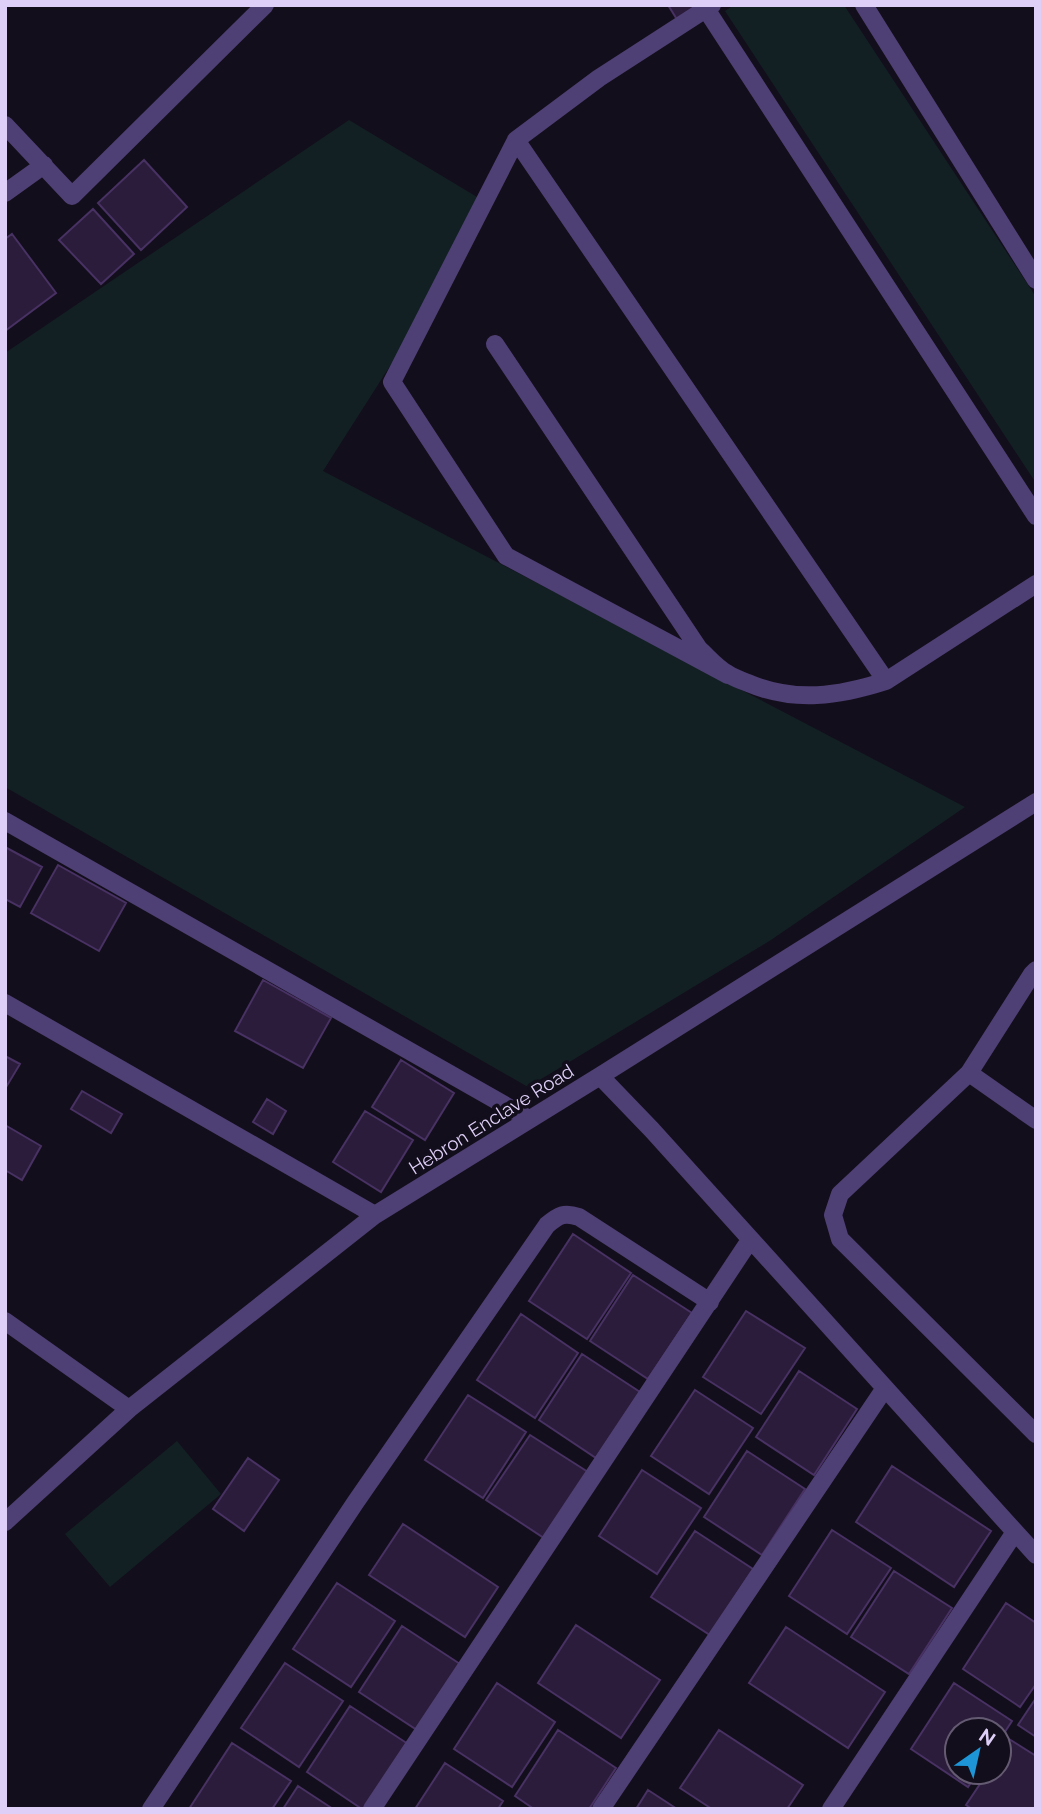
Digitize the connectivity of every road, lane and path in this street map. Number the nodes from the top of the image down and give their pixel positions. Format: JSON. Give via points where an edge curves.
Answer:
{"nodes":[{"id":1,"x":265,"y":5,"type":"edge"},
{"id":2,"x":864,"y":5,"type":"edge"},
{"id":3,"x":709,"y":7,"type":"edge"},
{"id":4,"x":5,"y":125,"type":"edge"},
{"id":5,"x":516,"y":139,"type":"junction"},
{"id":6,"x":44,"y":165,"type":"junction"},
{"id":7,"x":5,"y":193,"type":"edge"},
{"id":8,"x":1036,"y":279,"type":"edge"},
{"id":9,"x":495,"y":345,"type":"dead end"},
{"id":10,"x":1036,"y":516,"type":"edge"},
{"id":11,"x":1036,"y":584,"type":"edge"},
{"id":12,"x":728,"y":675,"type":"junction"},
{"id":13,"x":886,"y":681,"type":"junction"},
{"id":14,"x":1036,"y":802,"type":"edge"},
{"id":15,"x":5,"y":821,"type":"edge"},
{"id":16,"x":1036,"y":970,"type":"edge"},
{"id":17,"x":5,"y":1003,"type":"edge"},
{"id":18,"x":969,"y":1073,"type":"junction"},
{"id":19,"x":600,"y":1076,"type":"junction"},
{"id":20,"x":529,"y":1119,"type":"junction"},
{"id":21,"x":1036,"y":1121,"type":"edge"},
{"id":22,"x":375,"y":1215,"type":"junction"},
{"id":23,"x":750,"y":1240,"type":"junction"},
{"id":24,"x":710,"y":1302,"type":"junction"},
{"id":25,"x":5,"y":1321,"type":"edge"},
{"id":26,"x":885,"y":1388,"type":"junction"},
{"id":27,"x":129,"y":1409,"type":"junction"},
{"id":28,"x":1036,"y":1434,"type":"edge"},
{"id":29,"x":5,"y":1522,"type":"edge"},
{"id":30,"x":1015,"y":1532,"type":"junction"},
{"id":31,"x":1036,"y":1555,"type":"edge"},
{"id":32,"x":151,"y":1809,"type":"edge"},
{"id":33,"x":372,"y":1809,"type":"edge"},
{"id":34,"x":601,"y":1809,"type":"edge"},
{"id":35,"x":831,"y":1809,"type":"edge"}],
"edges":[{"from":1,"to":6,"type":"street","via":[[72,195]]},
{"from":2,"to":8,"type":"street"},
{"from":3,"to":5,"type":"street"},
{"from":3,"to":10,"type":"street"},
{"from":4,"to":6,"type":"street"},
{"from":5,"to":12,"type":"street","via":[[392,382],[506,556]]},
{"from":5,"to":13,"type":"street"},
{"from":6,"to":7,"type":"street"},
{"from":9,"to":12,"type":"street","via":[[699,649]]},
{"from":11,"to":13,"type":"street"},
{"from":12,"to":13,"type":"street","via":[[763,690],[796,695],[825,696]]},
{"from":14,"to":19,"type":"street","name":"Hebron Enclave Road"},
{"from":15,"to":20,"type":"street"},
{"from":16,"to":18,"type":"street"},
{"from":17,"to":22,"type":"street"},
{"from":18,"to":21,"type":"street"},
{"from":18,"to":28,"type":"street","via":[[840,1194],[833,1215],[840,1239]]},
{"from":19,"to":20,"type":"street","name":"Hebron Enclave Road"},
{"from":19,"to":23,"type":"street"},
{"from":20,"to":22,"type":"street","name":"Hebron Enclave Road"},
{"from":22,"to":27,"type":"street","name":"Hebron Enclave Road"},
{"from":23,"to":24,"type":"street"},
{"from":23,"to":26,"type":"street"},
{"from":24,"to":32,"type":"street","via":[[579,1217],[558,1216],[547,1225]]},
{"from":24,"to":33,"type":"street"},
{"from":25,"to":27,"type":"street"},
{"from":26,"to":30,"type":"street"},
{"from":26,"to":34,"type":"street"},
{"from":27,"to":29,"type":"street","name":"Hebron Enclave Road"},
{"from":30,"to":31,"type":"street"},
{"from":30,"to":35,"type":"street"}]}
